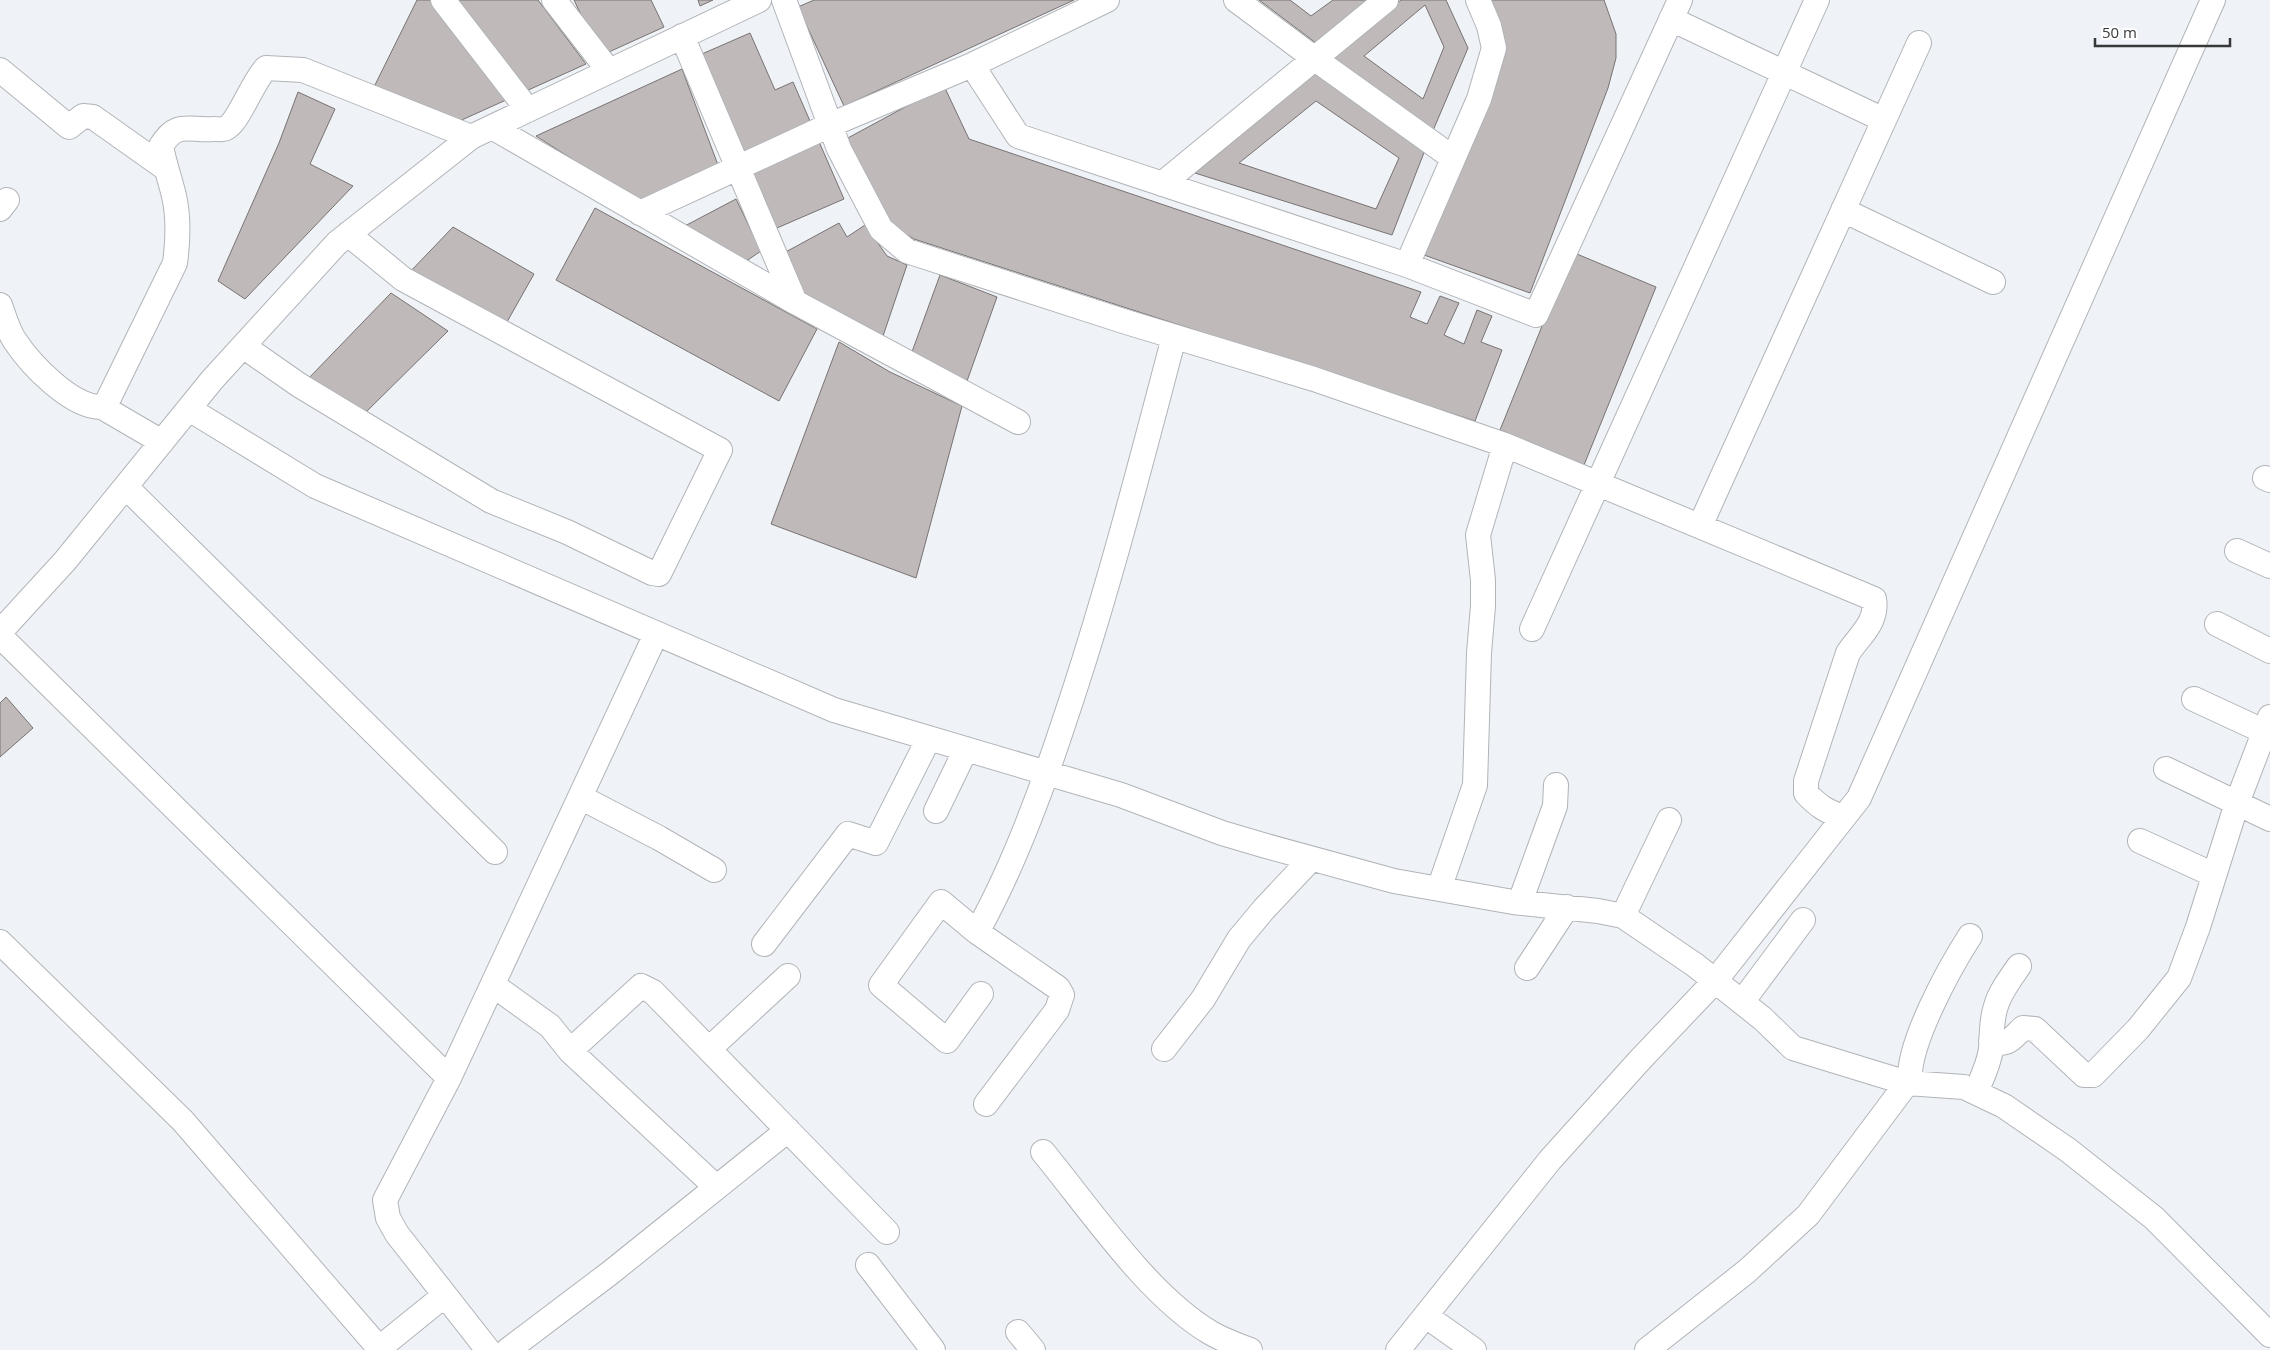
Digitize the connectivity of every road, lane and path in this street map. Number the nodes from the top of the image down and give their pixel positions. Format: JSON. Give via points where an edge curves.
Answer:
{"nodes":[{"id":1,"x":443,"y":0,"type":"edge"},
{"id":2,"x":554,"y":0,"type":"edge"},
{"id":3,"x":759,"y":0,"type":"edge"},
{"id":4,"x":784,"y":0,"type":"edge"},
{"id":5,"x":1107,"y":0,"type":"edge"},
{"id":6,"x":1236,"y":0,"type":"edge"},
{"id":7,"x":1386,"y":0,"type":"edge"},
{"id":8,"x":1478,"y":0,"type":"edge"},
{"id":9,"x":1817,"y":0,"type":"edge"},
{"id":10,"x":2212,"y":0,"type":"edge"},
{"id":11,"x":1675,"y":9,"type":"edge"},
{"id":12,"x":682,"y":36,"type":"junction"},
{"id":13,"x":1919,"y":43,"type":"dead end"},
{"id":14,"x":1315,"y":59,"type":"junction"},
{"id":15,"x":972,"y":65,"type":"junction"},
{"id":16,"x":0,"y":70,"type":"edge"},
{"id":17,"x":609,"y":71,"type":"junction"},
{"id":18,"x":1784,"y":74,"type":"junction"},
{"id":19,"x":528,"y":110,"type":"junction"},
{"id":20,"x":1884,"y":120,"type":"junction"},
{"id":21,"x":830,"y":125,"type":"junction"},
{"id":22,"x":492,"y":127,"type":"junction"},
{"id":23,"x":471,"y":138,"type":"junction"},
{"id":24,"x":1453,"y":158,"type":"junction"},
{"id":25,"x":738,"y":167,"type":"junction"},
{"id":26,"x":165,"y":168,"type":"junction"},
{"id":27,"x":1162,"y":184,"type":"junction"},
{"id":28,"x":1843,"y":210,"type":"junction"},
{"id":29,"x":640,"y":213,"type":"junction"},
{"id":30,"x":348,"y":234,"type":"junction"},
{"id":31,"x":1407,"y":265,"type":"junction"},
{"id":32,"x":1994,"y":282,"type":"dead end"},
{"id":33,"x":795,"y":302,"type":"junction"},
{"id":34,"x":0,"y":305,"type":"edge"},
{"id":35,"x":1174,"y":337,"type":"junction"},
{"id":36,"x":7,"y":345,"type":"edge"},
{"id":37,"x":243,"y":346,"type":"junction"},
{"id":38,"x":104,"y":408,"type":"junction"},
{"id":39,"x":189,"y":409,"type":"junction"},
{"id":40,"x":1018,"y":422,"type":"dead end"},
{"id":41,"x":162,"y":442,"type":"junction"},
{"id":42,"x":1505,"y":445,"type":"junction"},
{"id":43,"x":1598,"y":484,"type":"junction"},
{"id":44,"x":126,"y":487,"type":"junction"},
{"id":45,"x":1700,"y":526,"type":"junction"},
{"id":46,"x":2237,"y":550,"type":"dead end"},
{"id":47,"x":2270,"y":566,"type":"edge"},
{"id":48,"x":2217,"y":624,"type":"dead end"},
{"id":49,"x":1532,"y":629,"type":"dead end"},
{"id":50,"x":0,"y":632,"type":"edge"},
{"id":51,"x":656,"y":634,"type":"junction"},
{"id":52,"x":0,"y":636,"type":"edge"},
{"id":53,"x":2270,"y":651,"type":"edge"},
{"id":54,"x":2194,"y":700,"type":"dead end"},
{"id":55,"x":2267,"y":724,"type":"edge"},
{"id":56,"x":929,"y":738,"type":"junction"},
{"id":57,"x":966,"y":749,"type":"junction"},
{"id":58,"x":2166,"y":769,"type":"dead end"},
{"id":59,"x":1047,"y":773,"type":"junction"},
{"id":60,"x":1556,"y":785,"type":"dead end"},
{"id":61,"x":580,"y":797,"type":"junction"},
{"id":62,"x":2237,"y":803,"type":"junction"},
{"id":63,"x":936,"y":812,"type":"dead end"},
{"id":64,"x":1844,"y":817,"type":"junction"},
{"id":65,"x":2270,"y":819,"type":"edge"},
{"id":66,"x":1669,"y":820,"type":"dead end"},
{"id":67,"x":2140,"y":841,"type":"dead end"},
{"id":68,"x":495,"y":852,"type":"dead end"},
{"id":69,"x":1311,"y":859,"type":"junction"},
{"id":70,"x":714,"y":870,"type":"dead end"},
{"id":71,"x":2214,"y":875,"type":"junction"},
{"id":72,"x":1439,"y":889,"type":"junction"},
{"id":73,"x":1520,"y":902,"type":"junction"},
{"id":74,"x":1567,"y":907,"type":"junction"},
{"id":75,"x":1623,"y":916,"type":"junction"},
{"id":76,"x":1803,"y":920,"type":"dead end"},
{"id":77,"x":978,"y":932,"type":"junction"},
{"id":78,"x":1970,"y":936,"type":"dead end"},
{"id":79,"x":0,"y":942,"type":"edge"},
{"id":80,"x":764,"y":944,"type":"dead end"},
{"id":81,"x":2019,"y":966,"type":"dead end"},
{"id":82,"x":1528,"y":968,"type":"dead end"},
{"id":83,"x":788,"y":976,"type":"dead end"},
{"id":84,"x":1715,"y":981,"type":"junction"},
{"id":85,"x":493,"y":985,"type":"junction"},
{"id":86,"x":981,"y":994,"type":"dead end"},
{"id":87,"x":1742,"y":1002,"type":"junction"},
{"id":88,"x":1991,"y":1041,"type":"junction"},
{"id":89,"x":709,"y":1049,"type":"junction"},
{"id":90,"x":1164,"y":1049,"type":"dead end"},
{"id":91,"x":570,"y":1051,"type":"junction"},
{"id":92,"x":449,"y":1078,"type":"junction"},
{"id":93,"x":1908,"y":1083,"type":"junction"},
{"id":94,"x":1976,"y":1092,"type":"junction"},
{"id":95,"x":986,"y":1104,"type":"dead end"},
{"id":96,"x":788,"y":1130,"type":"junction"},
{"id":97,"x":1043,"y":1152,"type":"dead end"},
{"id":98,"x":716,"y":1187,"type":"junction"},
{"id":99,"x":887,"y":1232,"type":"dead end"},
{"id":100,"x":868,"y":1265,"type":"dead end"},
{"id":101,"x":445,"y":1296,"type":"junction"},
{"id":102,"x":1426,"y":1316,"type":"junction"},
{"id":103,"x":1018,"y":1332,"type":"dead end"},
{"id":104,"x":2270,"y":1335,"type":"edge"},
{"id":105,"x":378,"y":1349,"type":"edge"},
{"id":106,"x":488,"y":1350,"type":"edge"},
{"id":107,"x":508,"y":1350,"type":"edge"},
{"id":108,"x":933,"y":1350,"type":"edge"},
{"id":109,"x":1034,"y":1350,"type":"edge"},
{"id":110,"x":1250,"y":1350,"type":"edge"},
{"id":111,"x":1398,"y":1350,"type":"edge"},
{"id":112,"x":1474,"y":1350,"type":"edge"},
{"id":113,"x":1647,"y":1350,"type":"edge"}],
"edges":[{"from":1,"to":19,"type":"street"},
{"from":2,"to":17,"type":"street"},
{"from":3,"to":12,"type":"street"},
{"from":4,"to":21,"type":"street"},
{"from":5,"to":15,"type":"street"},
{"from":6,"to":14,"type":"street"},
{"from":7,"to":14,"type":"street"},
{"from":8,"to":24,"type":"street","via":[[1494,48],[1479,100]]},
{"from":9,"to":18,"type":"street"},
{"from":10,"to":64,"type":"street","via":[[1859,798]]},
{"from":11,"to":18,"type":"street"},
{"from":11,"to":31,"type":"street","via":[[1536,315]]},
{"from":12,"to":17,"type":"street"},
{"from":12,"to":25,"type":"street"},
{"from":13,"to":20,"type":"street"},
{"from":14,"to":24,"type":"street"},
{"from":14,"to":27,"type":"street"},
{"from":15,"to":21,"type":"street"},
{"from":15,"to":27,"type":"street","via":[[1018,136]]},
{"from":16,"to":26,"type":"street","via":[[69,127],[83,116],[93,117]]},
{"from":17,"to":19,"type":"street"},
{"from":18,"to":20,"type":"street"},
{"from":18,"to":43,"type":"street"},
{"from":19,"to":22,"type":"street"},
{"from":20,"to":28,"type":"street"},
{"from":21,"to":25,"type":"street"},
{"from":21,"to":35,"type":"street","via":[[881,229],[907,251]]},
{"from":22,"to":23,"type":"street"},
{"from":22,"to":29,"type":"street"},
{"from":23,"to":26,"type":"street","via":[[303,70],[266,68],[257,77],[234,121],[226,128],[178,128],[168,134],[161,146]]},
{"from":23,"to":30,"type":"street"},
{"from":24,"to":31,"type":"street"},
{"from":25,"to":29,"type":"street"},
{"from":25,"to":33,"type":"street"},
{"from":26,"to":38,"type":"street","via":[[174,196],[177,221],[175,263]]},
{"from":27,"to":31,"type":"street"},
{"from":28,"to":32,"type":"street"},
{"from":28,"to":45,"type":"street"},
{"from":29,"to":33,"type":"street"},
{"from":30,"to":37,"type":"street"},
{"from":30,"to":37,"type":"street","via":[[403,279],[720,450],[659,574],[491,501],[299,385]]},
{"from":33,"to":40,"type":"street"},
{"from":34,"to":36,"type":"street"},
{"from":35,"to":42,"type":"street","via":[[1314,379]]},
{"from":35,"to":59,"type":"street","via":[[1092,640]]},
{"from":36,"to":38,"type":"street","via":[[34,363],[62,390],[91,407]]},
{"from":37,"to":39,"type":"street"},
{"from":38,"to":41,"type":"street"},
{"from":39,"to":41,"type":"street"},
{"from":39,"to":51,"type":"street","via":[[315,486]]},
{"from":41,"to":44,"type":"street"},
{"from":42,"to":43,"type":"street"},
{"from":42,"to":72,"type":"street","via":[[1478,534],[1483,606],[1475,785]]},
{"from":43,"to":45,"type":"street"},
{"from":43,"to":49,"type":"street"},
{"from":44,"to":50,"type":"street"},
{"from":44,"to":68,"type":"street"},
{"from":45,"to":64,"type":"street","via":[[1874,599],[1876,608],[1871,624],[1848,653],[1806,781],[1806,793],[1818,806]]},
{"from":46,"to":47,"type":"street"},
{"from":48,"to":53,"type":"street"},
{"from":51,"to":56,"type":"street","via":[[834,710]]},
{"from":51,"to":61,"type":"street"},
{"from":52,"to":92,"type":"street"},
{"from":54,"to":55,"type":"street"},
{"from":55,"to":62,"type":"street"},
{"from":56,"to":57,"type":"street"},
{"from":56,"to":80,"type":"street","via":[[876,843],[848,834]]},
{"from":57,"to":59,"type":"street"},
{"from":57,"to":63,"type":"street"},
{"from":58,"to":62,"type":"street"},
{"from":59,"to":69,"type":"street","via":[[1121,795],[1222,833]]},
{"from":59,"to":77,"type":"street","via":[[997,897]]},
{"from":60,"to":73,"type":"street","via":[[1555,806]]},
{"from":61,"to":70,"type":"street"},
{"from":61,"to":85,"type":"street"},
{"from":62,"to":65,"type":"street"},
{"from":62,"to":71,"type":"street"},
{"from":64,"to":84,"type":"street"},
{"from":66,"to":75,"type":"street"},
{"from":67,"to":71,"type":"street"},
{"from":69,"to":72,"type":"street"},
{"from":69,"to":90,"type":"street","via":[[1240,939],[1203,999]]},
{"from":71,"to":88,"type":"street","via":[[2179,978],[2138,1029],[2093,1075],[2084,1076],[2035,1029],[2024,1028],[2007,1044]]},
{"from":72,"to":73,"type":"street"},
{"from":73,"to":74,"type":"street"},
{"from":74,"to":75,"type":"street"},
{"from":74,"to":82,"type":"street"},
{"from":75,"to":84,"type":"street"},
{"from":76,"to":87,"type":"street"},
{"from":77,"to":86,"type":"street","via":[[941,902],[882,986],[946,1041]]},
{"from":77,"to":95,"type":"street","via":[[1058,988],[1062,995],[1057,1010]]},
{"from":78,"to":93,"type":"street","via":[[1922,1027]]},
{"from":79,"to":105,"type":"street","via":[[183,1121]]},
{"from":81,"to":88,"type":"street","via":[[1996,1004]]},
{"from":83,"to":89,"type":"street"},
{"from":84,"to":87,"type":"street"},
{"from":84,"to":102,"type":"street","via":[[1550,1160]]},
{"from":85,"to":91,"type":"street","via":[[550,1026]]},
{"from":85,"to":92,"type":"street"},
{"from":87,"to":93,"type":"street","via":[[1793,1048]]},
{"from":88,"to":94,"type":"street"},
{"from":89,"to":91,"type":"street","via":[[654,992],[641,986]]},
{"from":89,"to":96,"type":"street"},
{"from":91,"to":98,"type":"street"},
{"from":92,"to":101,"type":"street","via":[[385,1200],[388,1218],[397,1234]]},
{"from":93,"to":94,"type":"street","via":[[1964,1087]]},
{"from":93,"to":113,"type":"street","via":[[1808,1215],[1747,1271]]},
{"from":94,"to":104,"type":"street","via":[[2004,1106],[2060,1145],[2154,1218]]},
{"from":96,"to":98,"type":"street"},
{"from":96,"to":99,"type":"street"},
{"from":97,"to":110,"type":"street","via":[[1159,1291],[1196,1323]]},
{"from":98,"to":107,"type":"street"},
{"from":100,"to":108,"type":"street"},
{"from":101,"to":105,"type":"street"},
{"from":101,"to":106,"type":"street"},
{"from":102,"to":111,"type":"street"},
{"from":102,"to":112,"type":"street"},
{"from":103,"to":109,"type":"street"}]}
